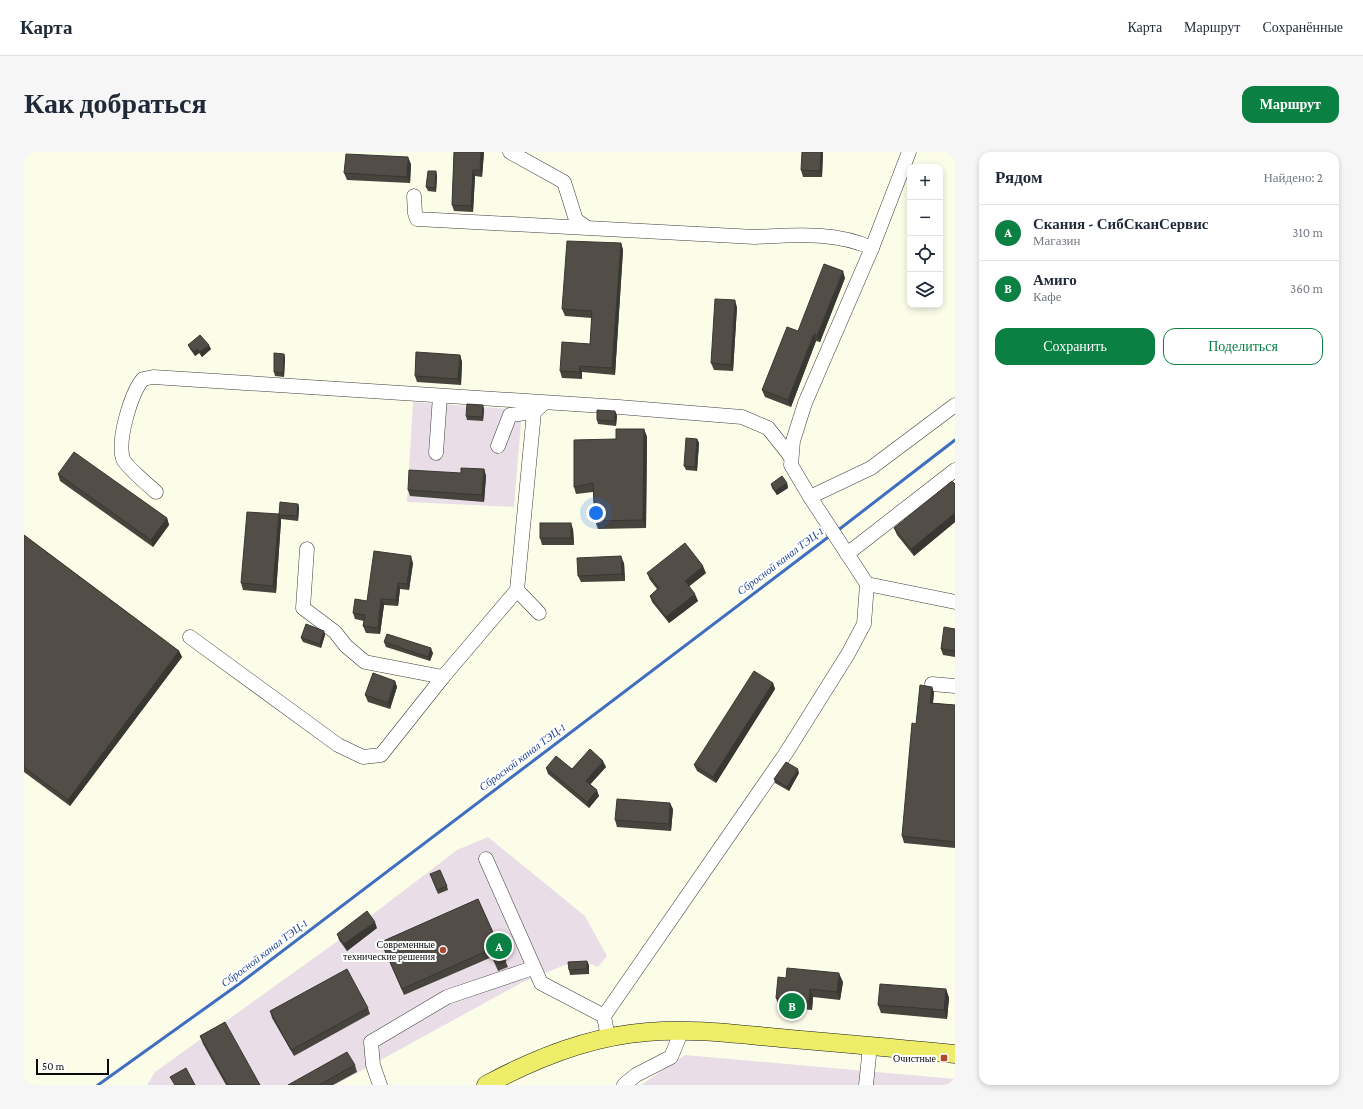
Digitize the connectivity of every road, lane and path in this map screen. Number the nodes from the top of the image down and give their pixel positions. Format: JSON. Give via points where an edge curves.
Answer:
{"nodes":[{"id":1,"x":510,"y":152,"type":"edge"},
{"id":2,"x":909,"y":152,"type":"edge"},
{"id":3,"x":414,"y":196,"type":"dead end"},
{"id":4,"x":586,"y":227,"type":"junction"},
{"id":5,"x":872,"y":248,"type":"junction"},
{"id":6,"x":440,"y":396,"type":"junction"},
{"id":7,"x":955,"y":405,"type":"edge"},
{"id":8,"x":539,"y":408,"type":"junction"},
{"id":9,"x":498,"y":446,"type":"dead end"},
{"id":10,"x":436,"y":453,"type":"dead end"},
{"id":11,"x":791,"y":457,"type":"junction"},
{"id":12,"x":955,"y":470,"type":"edge"},
{"id":13,"x":156,"y":492,"type":"dead end"},
{"id":14,"x":810,"y":497,"type":"junction"},
{"id":15,"x":307,"y":549,"type":"dead end"},
{"id":16,"x":844,"y":549,"type":"junction"},
{"id":17,"x":867,"y":584,"type":"junction"},
{"id":18,"x":517,"y":590,"type":"junction"},
{"id":19,"x":955,"y":602,"type":"edge"},
{"id":20,"x":539,"y":613,"type":"dead end"},
{"id":21,"x":190,"y":637,"type":"dead end"},
{"id":22,"x":443,"y":677,"type":"junction"},
{"id":23,"x":932,"y":684,"type":"dead end"},
{"id":24,"x":955,"y":686,"type":"edge"},
{"id":25,"x":486,"y":859,"type":"dead end"},
{"id":26,"x":533,"y":968,"type":"junction"},
{"id":27,"x":604,"y":1016,"type":"junction"},
{"id":28,"x":682,"y":1030,"type":"junction"},
{"id":29,"x":608,"y":1038,"type":"junction"},
{"id":30,"x":870,"y":1046,"type":"junction"},
{"id":31,"x":955,"y":1054,"type":"edge"},
{"id":32,"x":380,"y":1085,"type":"edge"},
{"id":33,"x":486,"y":1085,"type":"edge"},
{"id":34,"x":624,"y":1085,"type":"edge"},
{"id":35,"x":866,"y":1085,"type":"edge"}],
"edges":[{"from":1,"to":4,"type":"street","via":[[564,182],[576,220]]},
{"from":2,"to":5,"type":"street"},
{"from":3,"to":4,"type":"street","via":[[414,213],[417,219]]},
{"from":4,"to":5,"type":"street","via":[[755,237],[807,235],[856,240]]},
{"from":5,"to":11,"type":"street","via":[[805,402],[793,441]]},
{"from":6,"to":8,"type":"street"},
{"from":6,"to":10,"type":"street"},
{"from":6,"to":13,"type":"street","via":[[153,377],[143,379],[138,384],[129,410],[121,444],[123,460]]},
{"from":7,"to":14,"type":"street","via":[[871,468]]},
{"from":8,"to":9,"type":"street","via":[[510,415]]},
{"from":8,"to":11,"type":"street","via":[[619,407],[742,417],[768,428]]},
{"from":8,"to":18,"type":"street"},
{"from":11,"to":14,"type":"street","via":[[791,466]]},
{"from":12,"to":16,"type":"street"},
{"from":14,"to":16,"type":"street"},
{"from":15,"to":22,"type":"street","via":[[303,608],[335,632],[346,646],[365,662]]},
{"from":16,"to":17,"type":"street"},
{"from":17,"to":19,"type":"street"},
{"from":17,"to":27,"type":"street","via":[[864,624],[848,654],[786,753]]},
{"from":18,"to":20,"type":"street"},
{"from":18,"to":22,"type":"street"},
{"from":21,"to":22,"type":"street","via":[[338,745],[363,757],[382,755]]},
{"from":23,"to":24,"type":"street"},
{"from":25,"to":26,"type":"street"},
{"from":26,"to":27,"type":"street","via":[[541,983]]},
{"from":26,"to":32,"type":"street","via":[[447,997],[371,1042],[373,1065]]},
{"from":27,"to":29,"type":"street"},
{"from":28,"to":29,"type":"main road"},
{"from":28,"to":30,"type":"main road"},
{"from":28,"to":34,"type":"street","via":[[671,1057],[636,1075]]},
{"from":29,"to":33,"type":"main road","via":[[546,1058],[505,1074]]},
{"from":30,"to":31,"type":"main road"},
{"from":30,"to":35,"type":"street"}]}
